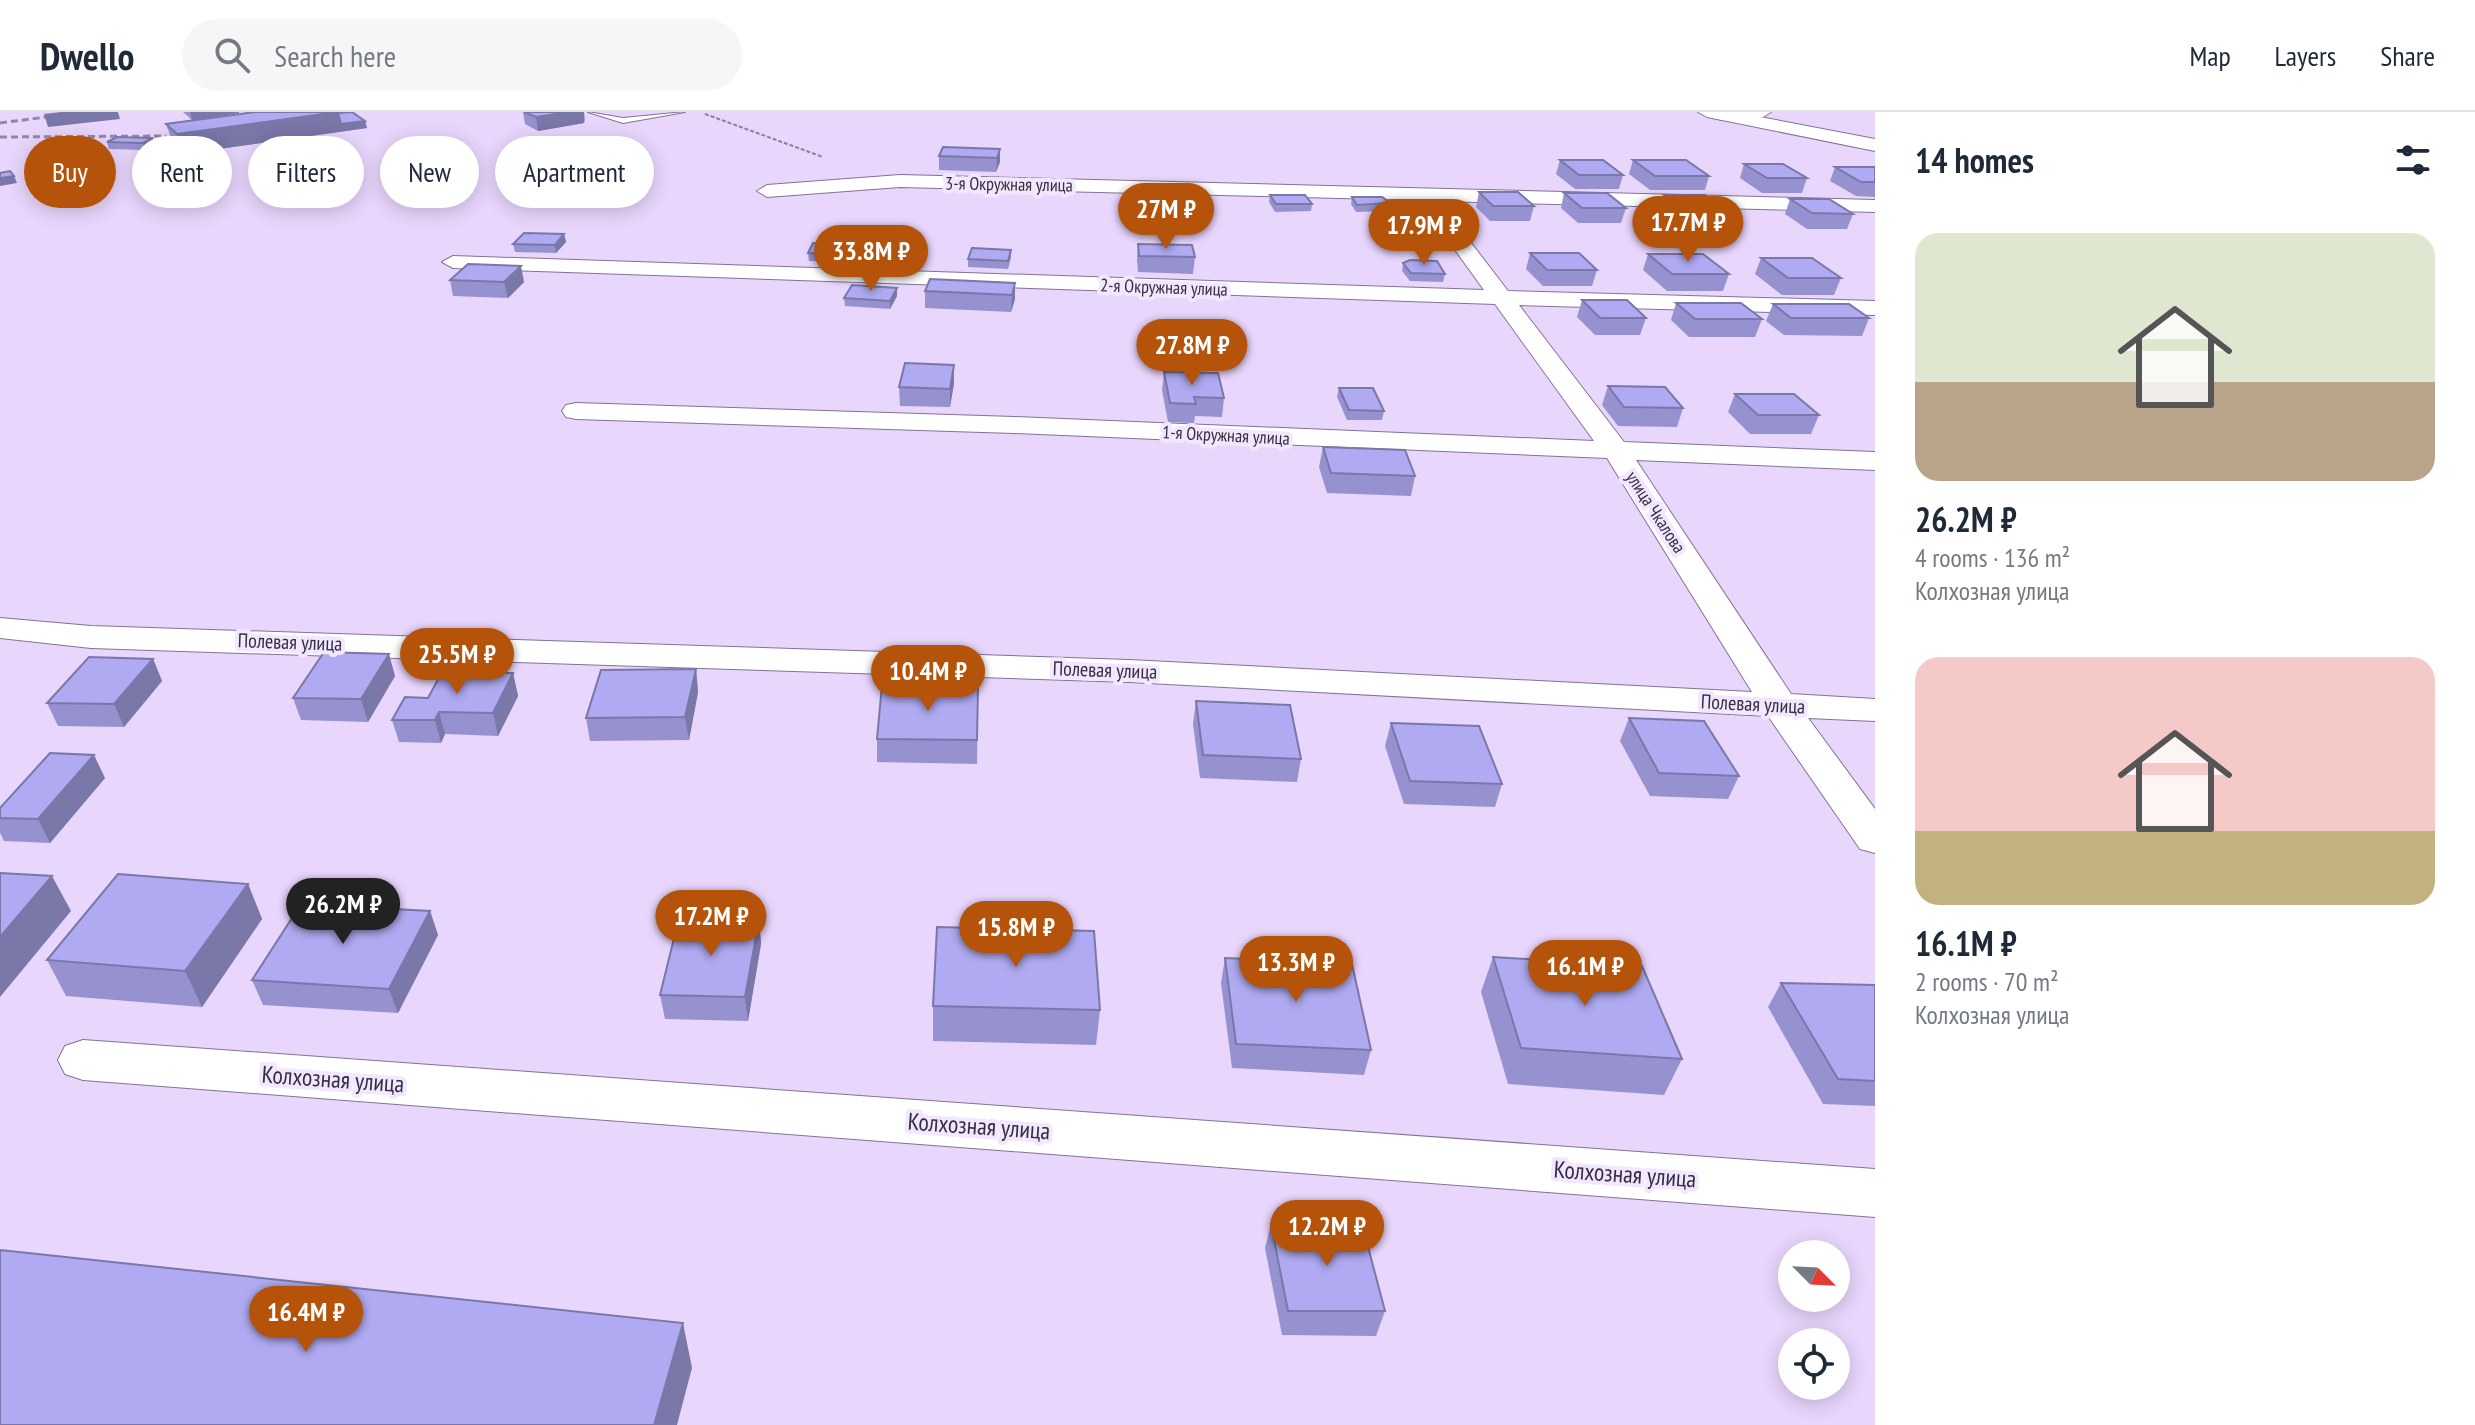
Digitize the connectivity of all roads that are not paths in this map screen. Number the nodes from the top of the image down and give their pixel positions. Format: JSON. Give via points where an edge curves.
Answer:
{"nodes":[{"id":1,"x":592,"y":112,"type":"edge"},
{"id":2,"x":681,"y":112,"type":"edge"},
{"id":3,"x":1763,"y":112,"type":"edge"},
{"id":4,"x":1715,"y":114,"type":"edge"},
{"id":5,"x":1875,"y":145,"type":"edge"},
{"id":6,"x":767,"y":191,"type":"dead end"},
{"id":7,"x":1424,"y":194,"type":"junction"},
{"id":8,"x":1875,"y":206,"type":"edge"},
{"id":9,"x":453,"y":262,"type":"dead end"},
{"id":10,"x":1503,"y":297,"type":"junction"},
{"id":11,"x":1875,"y":308,"type":"edge"},
{"id":12,"x":576,"y":411,"type":"dead end"},
{"id":13,"x":1617,"y":452,"type":"junction"},
{"id":14,"x":1875,"y":461,"type":"edge"},
{"id":15,"x":0,"y":628,"type":"edge"},
{"id":16,"x":1779,"y":705,"type":"junction"},
{"id":17,"x":1875,"y":710,"type":"edge"},
{"id":18,"x":1875,"y":839,"type":"edge"},
{"id":19,"x":83,"y":1060,"type":"dead end"},
{"id":20,"x":1875,"y":1193,"type":"edge"}],
"edges":[{"from":1,"to":2,"type":"lane","via":[[623,121]]},
{"from":3,"to":4,"type":"street"},
{"from":4,"to":5,"type":"highway"},
{"from":6,"to":7,"type":"street","name":"3-я Окружная улица","via":[[900,181]]},
{"from":7,"to":8,"type":"street","name":"3-я Окружная улица"},
{"from":7,"to":10,"type":"street","name":"улица Чкалова"},
{"from":9,"to":10,"type":"street","name":"2-я Окружная улица"},
{"from":10,"to":11,"type":"street","name":"2-я Окружная улица"},
{"from":10,"to":13,"type":"street","name":"улица Чкалова"},
{"from":12,"to":13,"type":"street","name":"1-я Окружная улица"},
{"from":13,"to":14,"type":"street","name":"1-я Окружная улица"},
{"from":13,"to":16,"type":"street","name":"улица Чкалова"},
{"from":15,"to":16,"type":"street","name":"Полевая улица","via":[[91,637],[1129,671]]},
{"from":16,"to":17,"type":"street","name":"Полевая улица"},
{"from":16,"to":18,"type":"street","name":"улица Чкалова"},
{"from":19,"to":20,"type":"street","name":"Колхозная улица"}]}
